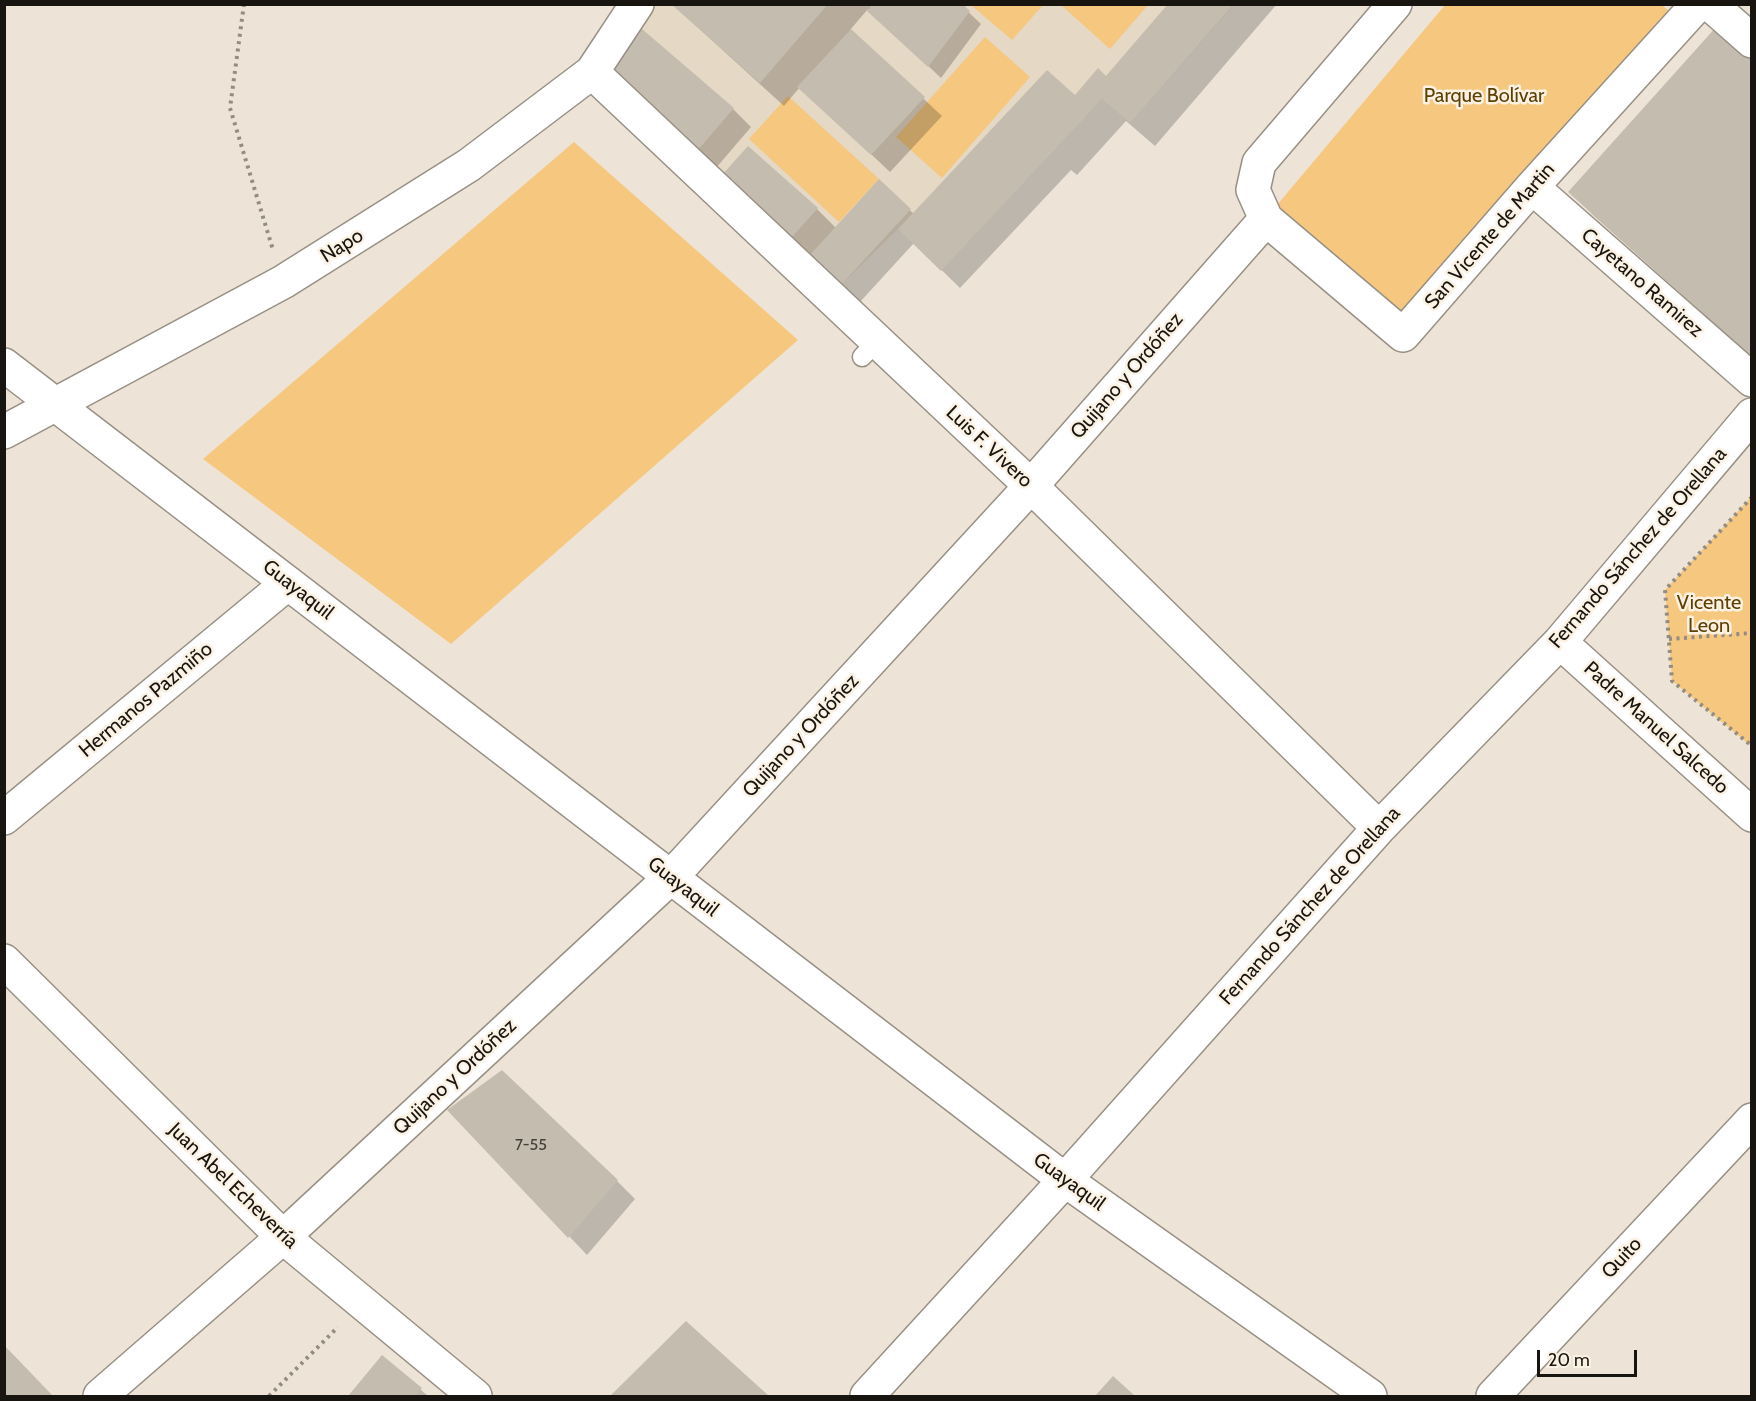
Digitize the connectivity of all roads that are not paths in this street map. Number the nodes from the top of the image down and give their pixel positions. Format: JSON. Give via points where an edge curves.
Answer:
{"nodes":[{"id":1,"x":636,"y":4,"type":"edge"},
{"id":2,"x":1395,"y":4,"type":"edge"},
{"id":3,"x":1698,"y":4,"type":"edge"},
{"id":4,"x":1710,"y":4,"type":"edge"},
{"id":5,"x":1752,"y":41,"type":"edge"},
{"id":6,"x":592,"y":72,"type":"junction"},
{"id":7,"x":1532,"y":187,"type":"junction"},
{"id":8,"x":1266,"y":219,"type":"junction"},
{"id":9,"x":4,"y":365,"type":"edge"},
{"id":10,"x":1752,"y":380,"type":"edge"},
{"id":11,"x":56,"y":405,"type":"junction"},
{"id":12,"x":1752,"y":415,"type":"edge"},
{"id":13,"x":4,"y":432,"type":"edge"},
{"id":14,"x":1031,"y":486,"type":"junction"},
{"id":15,"x":288,"y":583,"type":"junction"},
{"id":16,"x":1560,"y":642,"type":"junction"},
{"id":17,"x":1752,"y":815,"type":"edge"},
{"id":18,"x":4,"y":818,"type":"edge"},
{"id":19,"x":1379,"y":828,"type":"junction"},
{"id":20,"x":671,"y":878,"type":"junction"},
{"id":21,"x":4,"y":961,"type":"edge"},
{"id":22,"x":1752,"y":1120,"type":"edge"},
{"id":23,"x":1065,"y":1180,"type":"junction"},
{"id":24,"x":283,"y":1237,"type":"junction"},
{"id":25,"x":100,"y":1396,"type":"edge"},
{"id":26,"x":475,"y":1396,"type":"edge"},
{"id":27,"x":867,"y":1396,"type":"edge"},
{"id":28,"x":1370,"y":1396,"type":"edge"},
{"id":29,"x":1493,"y":1396,"type":"edge"}],
"edges":[{"from":1,"to":6,"type":"street","name":"Napo"},
{"from":2,"to":8,"type":"street","via":[[1259,163],[1253,190]]},
{"from":3,"to":7,"type":"street","name":"San Vicente de Martin"},
{"from":4,"to":5,"type":"street"},
{"from":6,"to":11,"type":"street","name":"Napo","via":[[469,165],[283,282]]},
{"from":6,"to":14,"type":"street","name":"Luis F. Vivero","via":[[869,349]]},
{"from":7,"to":8,"type":"street","name":"San Vicente de Martin","via":[[1403,335]]},
{"from":7,"to":10,"type":"street","name":"Cayetano Ramirez"},
{"from":8,"to":14,"type":"street","name":"Quijano y Ordóñez"},
{"from":9,"to":11,"type":"street","name":"Guayaquil"},
{"from":11,"to":13,"type":"street","name":"Napo"},
{"from":11,"to":15,"type":"street","name":"Guayaquil"},
{"from":12,"to":16,"type":"street","name":"Fernando Sánchez de Orellana"},
{"from":14,"to":19,"type":"street","name":"Luis F. Vivero"},
{"from":14,"to":20,"type":"street","name":"Quijano y Ordóñez"},
{"from":15,"to":18,"type":"street","name":"Hermanos Pazmiño"},
{"from":15,"to":20,"type":"street","name":"Guayaquil"},
{"from":16,"to":17,"type":"street","name":"Padre Manuel Salcedo"},
{"from":16,"to":19,"type":"street","name":"Fernando Sánchez de Orellana"},
{"from":19,"to":23,"type":"street","name":"Fernando Sánchez de Orellana"},
{"from":20,"to":23,"type":"street","name":"Guayaquil"},
{"from":20,"to":24,"type":"street","name":"Quijano y Ordóñez"},
{"from":21,"to":24,"type":"street","name":"Juan Abel Echeverría"},
{"from":22,"to":29,"type":"street","name":"Quito"},
{"from":23,"to":27,"type":"street","name":"Fernando Sánchez de Orellana"},
{"from":23,"to":28,"type":"street","name":"Guayaquil"},
{"from":24,"to":25,"type":"street","name":"Quijano y Ordóñez"},
{"from":24,"to":26,"type":"street","name":"Juan Abel Echeverría"}]}
